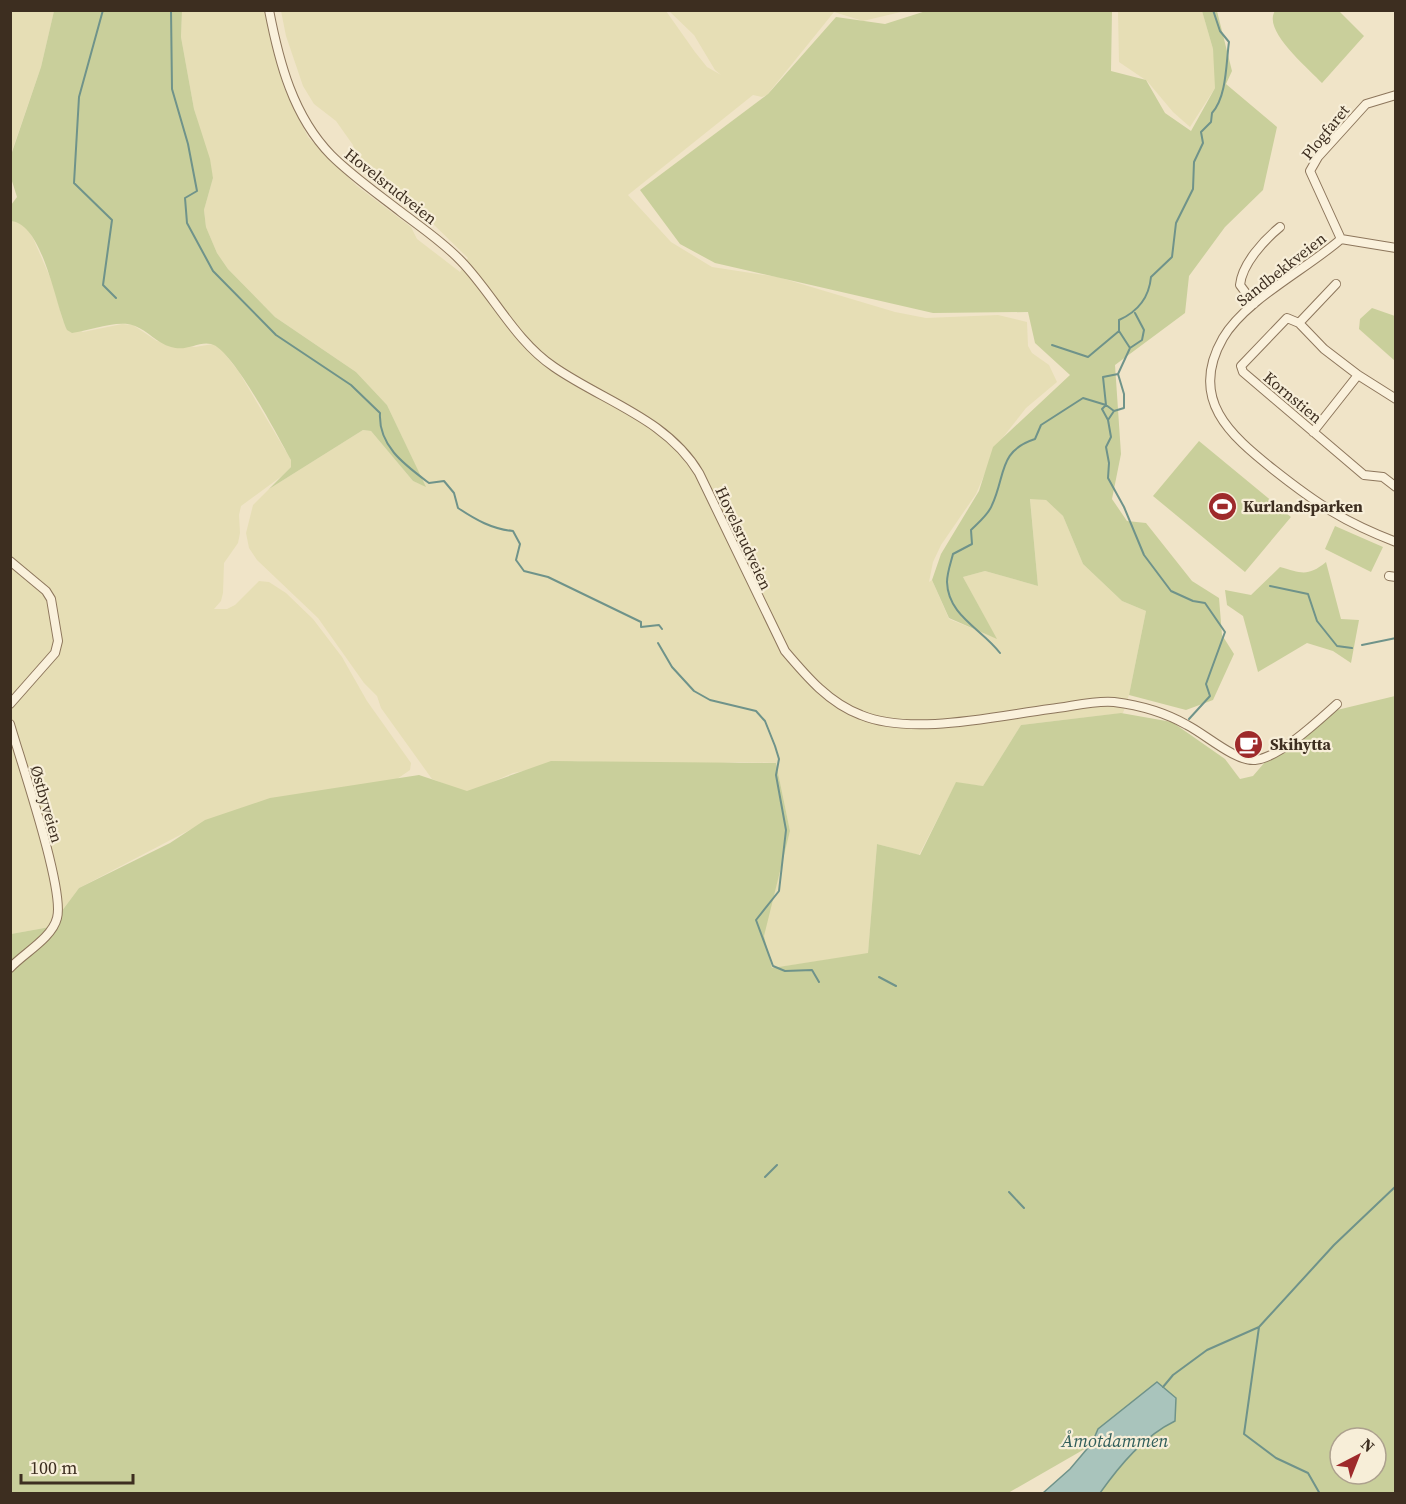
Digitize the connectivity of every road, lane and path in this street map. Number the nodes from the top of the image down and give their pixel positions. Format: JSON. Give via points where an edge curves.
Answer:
{"nodes":[{"id":1,"x":269,"y":10,"type":"edge"},
{"id":2,"x":1395,"y":95,"type":"edge"},
{"id":3,"x":1280,"y":227,"type":"dead end"},
{"id":4,"x":1341,"y":239,"type":"junction"},
{"id":5,"x":1395,"y":248,"type":"edge"},
{"id":6,"x":1336,"y":284,"type":"dead end"},
{"id":7,"x":1254,"y":304,"type":"junction"},
{"id":8,"x":1299,"y":324,"type":"junction"},
{"id":9,"x":1358,"y":375,"type":"junction"},
{"id":10,"x":1395,"y":399,"type":"edge"},
{"id":11,"x":1313,"y":432,"type":"junction"},
{"id":12,"x":1395,"y":487,"type":"edge"},
{"id":13,"x":1395,"y":541,"type":"edge"},
{"id":14,"x":10,"y":561,"type":"edge"},
{"id":15,"x":10,"y":704,"type":"edge"},
{"id":16,"x":1337,"y":704,"type":"dead end"},
{"id":17,"x":10,"y":724,"type":"edge"},
{"id":18,"x":10,"y":968,"type":"edge"}],
"edges":[{"from":1,"to":16,"type":"street","name":"Hovelsrudveien","via":[[282,69],[314,136],[330,154],[459,258],[532,350],[552,367],[628,410],[680,446],[699,473],[785,651],[805,675],[841,705],[861,716],[912,725],[1112,702],[1186,724],[1240,758],[1254,760],[1279,749]]},
{"from":2,"to":4,"type":"street","name":"Plogfaret","via":[[1366,104],[1319,155],[1310,171]]},
{"from":3,"to":7,"type":"street","via":[[1241,275],[1240,285]]},
{"from":4,"to":5,"type":"street"},
{"from":4,"to":7,"type":"street","name":"Sandbekkveien"},
{"from":6,"to":8,"type":"street"},
{"from":7,"to":13,"type":"street","name":"Sandbekkveien","via":[[1223,338],[1211,369],[1210,386],[1216,410],[1226,429],[1332,514]]},
{"from":8,"to":9,"type":"street"},
{"from":8,"to":11,"type":"street","name":"Kornstien","via":[[1287,318],[1241,366],[1243,372]]},
{"from":9,"to":10,"type":"street"},
{"from":9,"to":11,"type":"street"},
{"from":11,"to":12,"type":"street","name":"Kornstien","via":[[1364,476],[1383,477]]},
{"from":14,"to":15,"type":"street","via":[[51,599],[58,641],[55,653],[43,669]]},
{"from":17,"to":18,"type":"street","name":"Østbyveien","via":[[59,906],[57,920]]}]}
